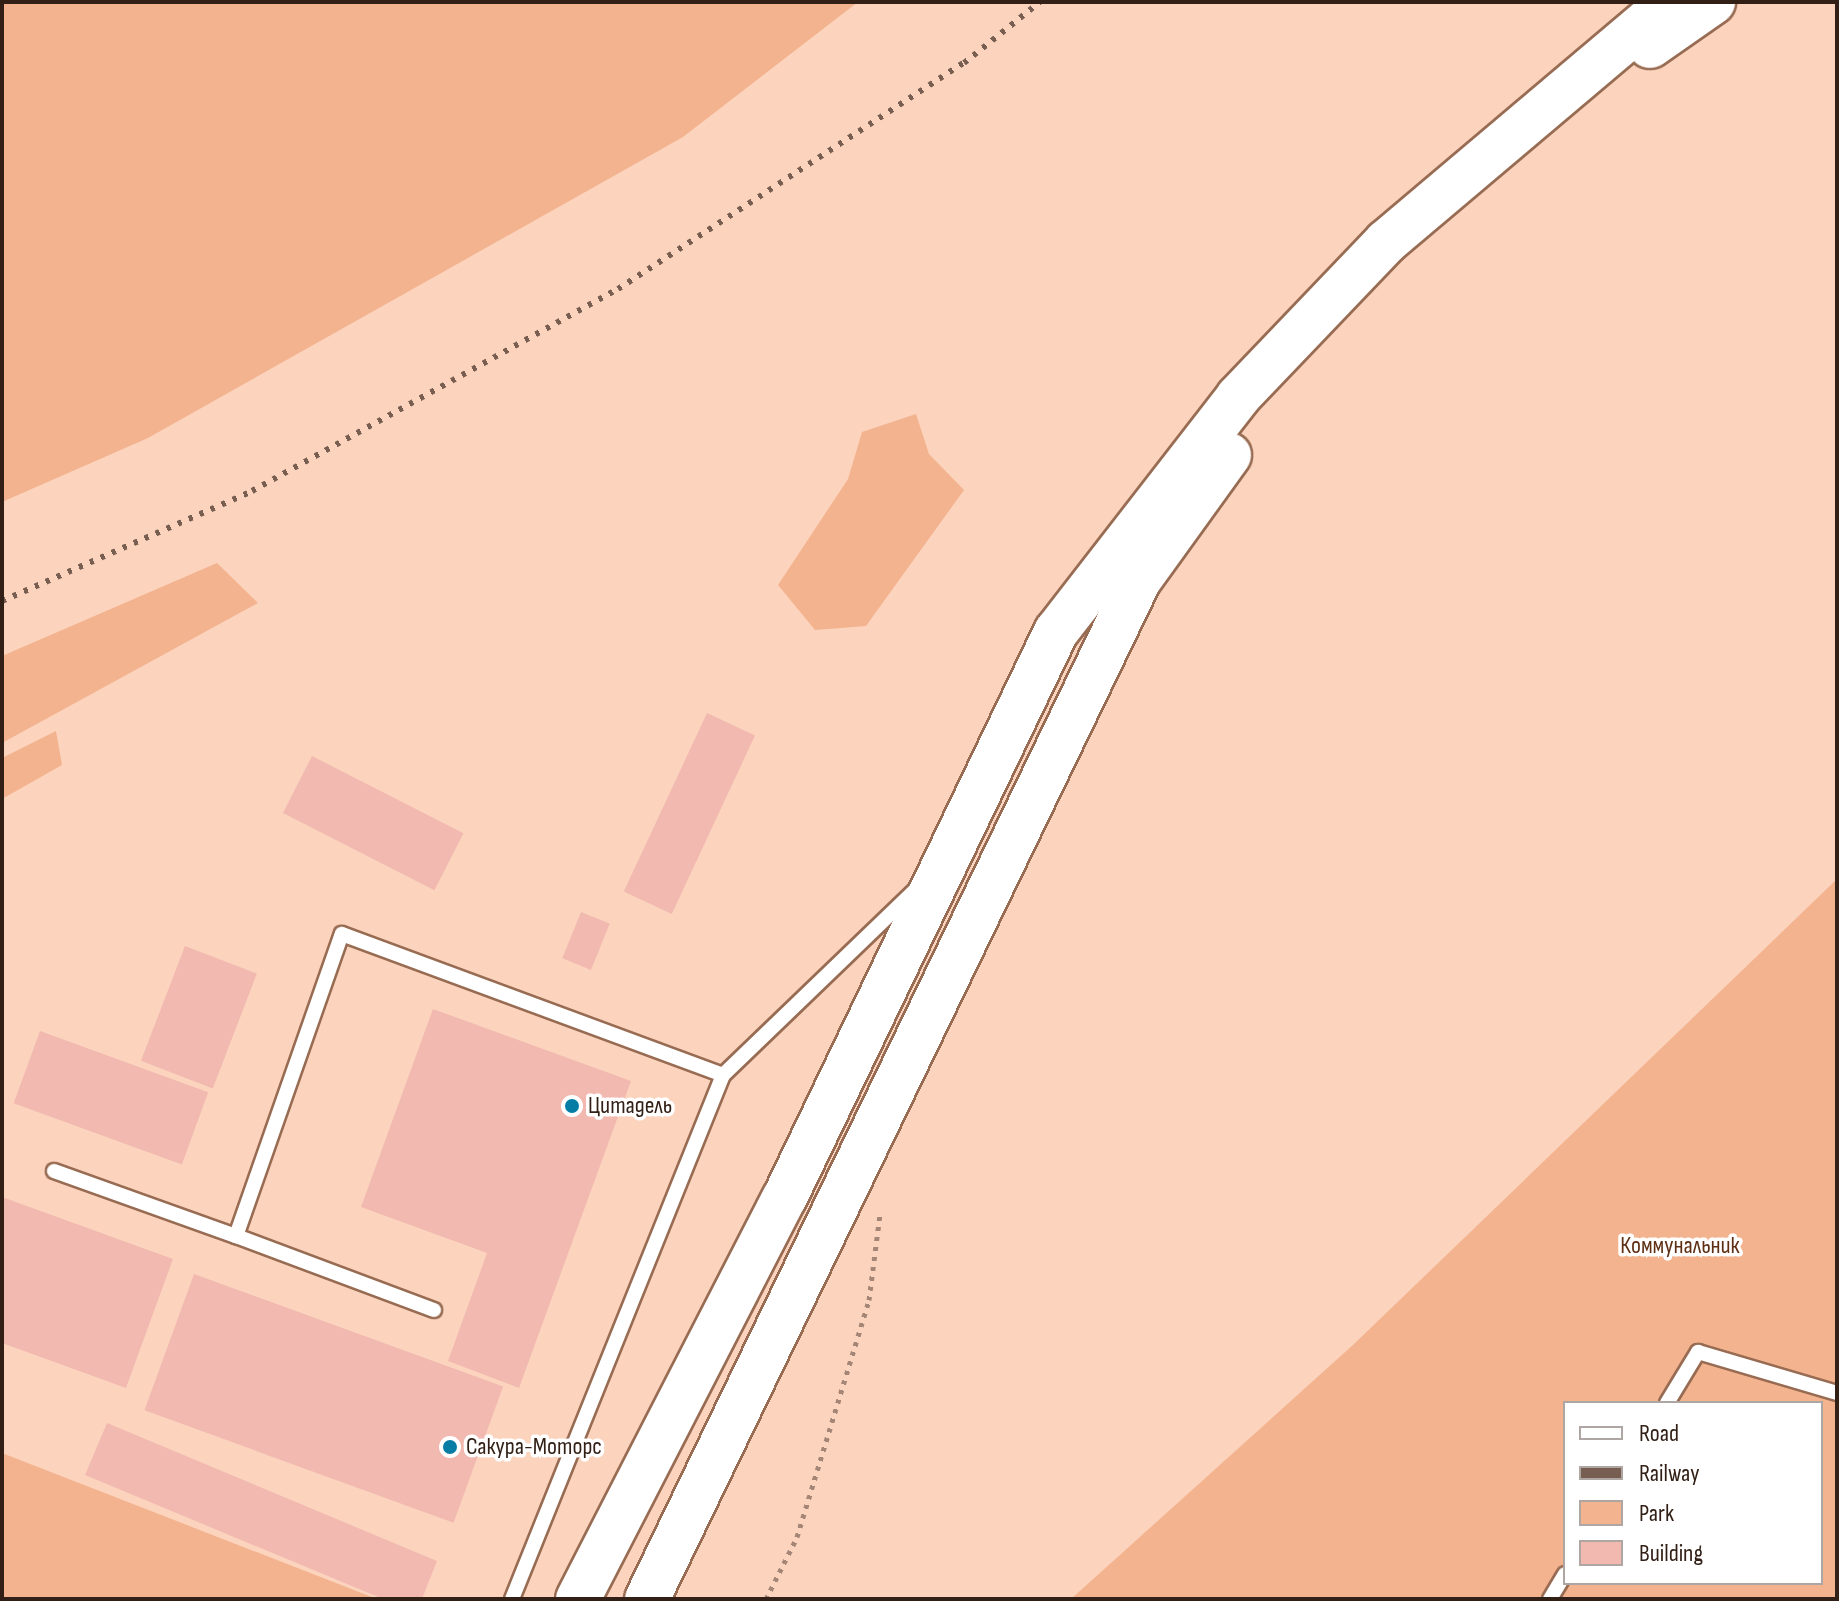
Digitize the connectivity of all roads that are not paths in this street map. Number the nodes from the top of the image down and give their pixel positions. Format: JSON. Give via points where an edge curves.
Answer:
{"nodes":[{"id":1,"x":1670,"y":2,"type":"edge"},
{"id":2,"x":1713,"y":2,"type":"edge"},
{"id":3,"x":947,"y":860,"type":"junction"},
{"id":4,"x":723,"y":1075,"type":"junction"},
{"id":5,"x":54,"y":1171,"type":"dead end"},
{"id":6,"x":236,"y":1236,"type":"junction"},
{"id":7,"x":434,"y":1310,"type":"dead end"},
{"id":8,"x":1837,"y":1393,"type":"edge"},
{"id":9,"x":1668,"y":1401,"type":"edge"},
{"id":10,"x":1563,"y":1577,"type":"edge"},
{"id":11,"x":512,"y":1599,"type":"edge"},
{"id":12,"x":578,"y":1599,"type":"edge"},
{"id":13,"x":647,"y":1599,"type":"edge"},
{"id":14,"x":1550,"y":1599,"type":"edge"}],
"edges":[{"from":1,"to":3,"type":"main road","via":[[1386,242],[1238,397],[1056,632]]},
{"from":2,"to":13,"type":"main road","via":[[1649,47],[1443,221],[1262,409],[1139,580]]},
{"from":3,"to":4,"type":"lane"},
{"from":3,"to":12,"type":"main road","via":[[785,1197]]},
{"from":4,"to":6,"type":"lane","via":[[342,934]]},
{"from":4,"to":11,"type":"lane"},
{"from":5,"to":6,"type":"lane"},
{"from":6,"to":7,"type":"lane"},
{"from":8,"to":9,"type":"lane","via":[[1698,1352]]},
{"from":10,"to":14,"type":"lane"}]}
